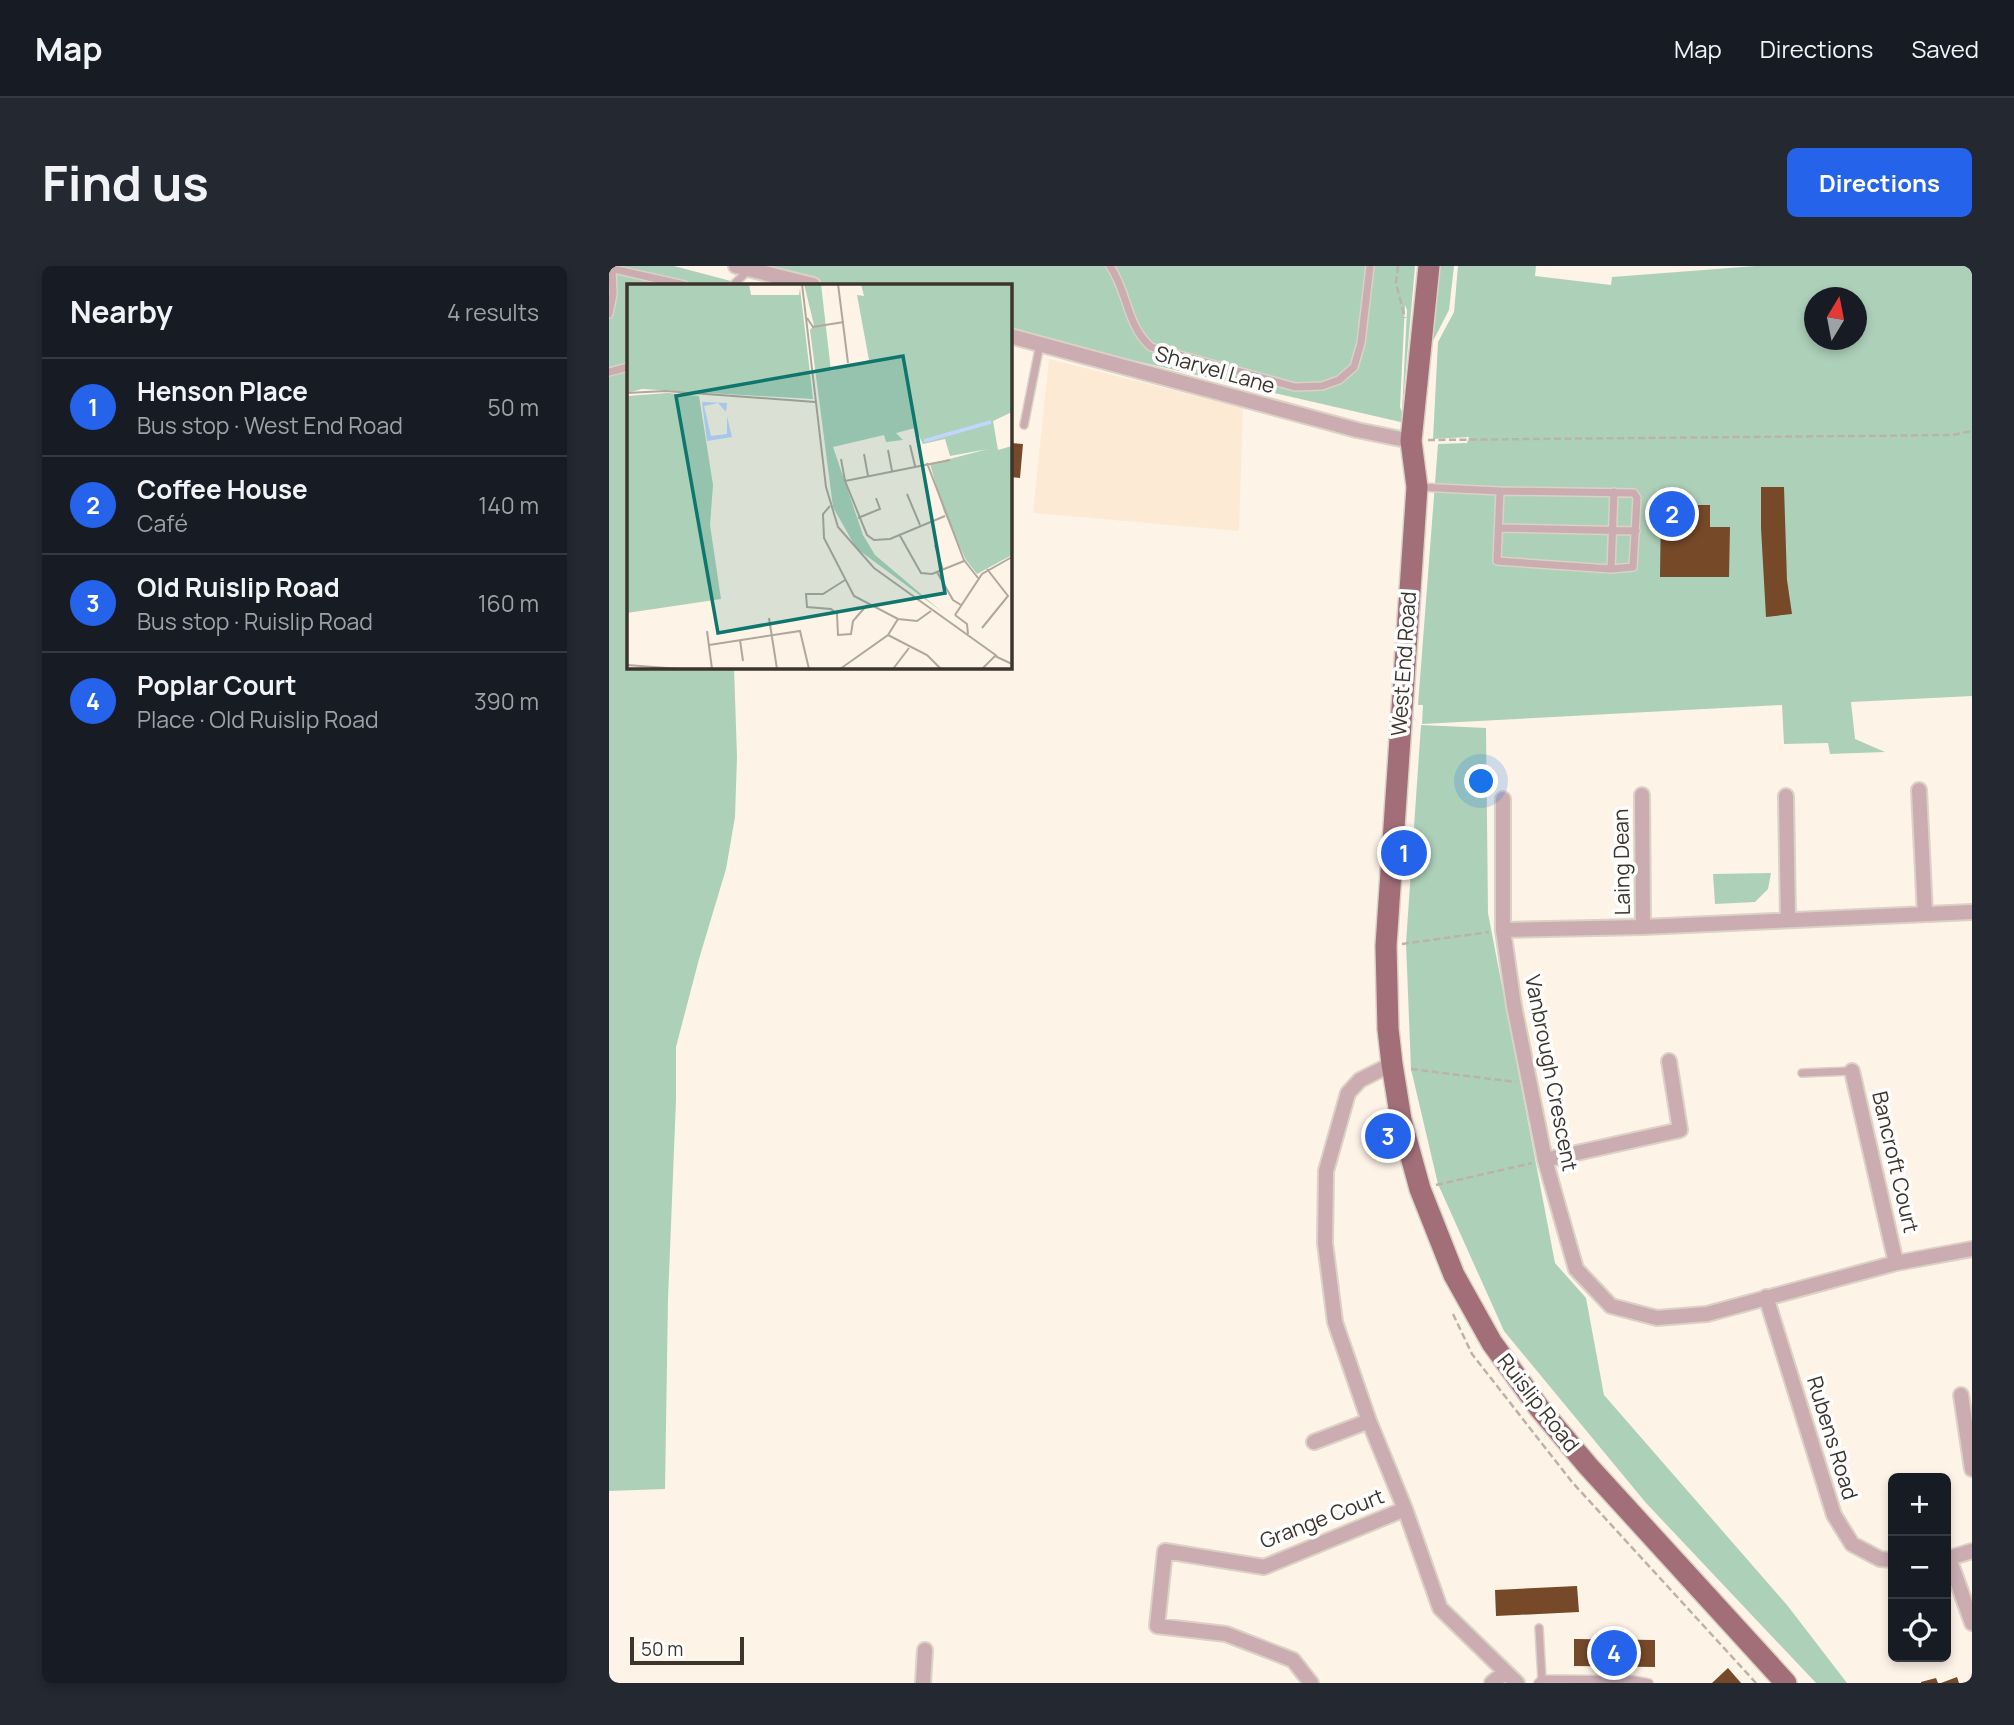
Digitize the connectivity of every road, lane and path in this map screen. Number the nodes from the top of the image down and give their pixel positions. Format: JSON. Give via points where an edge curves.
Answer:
{"nodes":[{"id":1,"x":1110,"y":266,"type":"edge"},
{"id":2,"x":1370,"y":266,"type":"edge"},
{"id":3,"x":1429,"y":266,"type":"edge"},
{"id":4,"x":743,"y":268,"type":"edge"},
{"id":5,"x":611,"y":269,"type":"edge"},
{"id":6,"x":679,"y":284,"type":"edge"},
{"id":7,"x":734,"y":284,"type":"edge"},
{"id":8,"x":809,"y":284,"type":"edge"},
{"id":9,"x":609,"y":314,"type":"edge"},
{"id":10,"x":1011,"y":336,"type":"edge"},
{"id":11,"x":1040,"y":344,"type":"junction"},
{"id":12,"x":627,"y":366,"type":"edge"},
{"id":13,"x":609,"y":372,"type":"edge"},
{"id":14,"x":1024,"y":425,"type":"dead end"},
{"id":15,"x":1972,"y":431,"type":"edge"},
{"id":16,"x":1411,"y":441,"type":"junction"},
{"id":17,"x":1417,"y":486,"type":"junction"},
{"id":18,"x":1500,"y":491,"type":"junction"},
{"id":19,"x":1614,"y":492,"type":"junction"},
{"id":20,"x":1499,"y":528,"type":"junction"},
{"id":21,"x":1612,"y":530,"type":"junction"},
{"id":22,"x":1636,"y":531,"type":"junction"},
{"id":23,"x":1611,"y":569,"type":"junction"},
{"id":24,"x":1919,"y":789,"type":"dead end"},
{"id":25,"x":1642,"y":795,"type":"dead end"},
{"id":26,"x":1786,"y":796,"type":"dead end"},
{"id":27,"x":1503,"y":799,"type":"dead end"},
{"id":28,"x":1972,"y":912,"type":"edge"},
{"id":29,"x":1925,"y":914,"type":"junction"},
{"id":30,"x":1788,"y":920,"type":"junction"},
{"id":31,"x":1643,"y":927,"type":"junction"},
{"id":32,"x":1503,"y":930,"type":"junction"},
{"id":33,"x":1402,"y":944,"type":"dead end"},
{"id":34,"x":1669,"y":1061,"type":"dead end"},
{"id":35,"x":1400,"y":1066,"type":"junction"},
{"id":36,"x":1852,"y":1071,"type":"joint"},
{"id":37,"x":1803,"y":1073,"type":"dead end"},
{"id":38,"x":1530,"y":1084,"type":"junction"},
{"id":39,"x":1545,"y":1160,"type":"junction"},
{"id":40,"x":1435,"y":1185,"type":"dead end"},
{"id":41,"x":1972,"y":1249,"type":"edge"},
{"id":42,"x":1896,"y":1263,"type":"junction"},
{"id":43,"x":1766,"y":1297,"type":"junction"},
{"id":44,"x":1961,"y":1395,"type":"dead end"},
{"id":45,"x":1369,"y":1421,"type":"junction"},
{"id":46,"x":1314,"y":1442,"type":"dead end"},
{"id":47,"x":1972,"y":1469,"type":"edge"},
{"id":48,"x":1405,"y":1509,"type":"junction"},
{"id":49,"x":1972,"y":1551,"type":"edge"},
{"id":50,"x":1951,"y":1557,"type":"edge"},
{"id":51,"x":1888,"y":1560,"type":"edge"},
{"id":52,"x":1951,"y":1568,"type":"edge"},
{"id":53,"x":1972,"y":1623,"type":"edge"},
{"id":54,"x":1539,"y":1628,"type":"dead end"},
{"id":55,"x":925,"y":1650,"type":"dead end"},
{"id":56,"x":1504,"y":1673,"type":"junction"},
{"id":57,"x":1540,"y":1681,"type":"edge"},
{"id":58,"x":923,"y":1683,"type":"edge"},
{"id":59,"x":1311,"y":1683,"type":"edge"},
{"id":60,"x":1492,"y":1683,"type":"edge"},
{"id":61,"x":1517,"y":1683,"type":"edge"},
{"id":62,"x":1649,"y":1683,"type":"edge"},
{"id":63,"x":1786,"y":1683,"type":"edge"}],
"edges":[{"from":1,"to":2,"type":"lane","via":[[1123,289],[1130,319],[1151,347],[1294,387],[1322,386],[1339,380],[1354,367]]},
{"from":3,"to":16,"type":"main road","name":"West End Road"},
{"from":4,"to":7,"type":"lane"},
{"from":4,"to":8,"type":"street"},
{"from":5,"to":6,"type":"lane"},
{"from":5,"to":9,"type":"lane"},
{"from":10,"to":11,"type":"street","name":"Sharvel Lane"},
{"from":11,"to":14,"type":"lane"},
{"from":11,"to":16,"type":"street","name":"Sharvel Lane"},
{"from":12,"to":13,"type":"lane"},
{"from":15,"to":16,"type":"path","via":[[1952,435]]},
{"from":16,"to":17,"type":"main road","name":"West End Road"},
{"from":17,"to":18,"type":"lane"},
{"from":17,"to":35,"type":"main road","name":"West End Road","via":[[1386,946],[1388,1029]]},
{"from":18,"to":19,"type":"lane"},
{"from":18,"to":20,"type":"lane"},
{"from":19,"to":21,"type":"lane"},
{"from":19,"to":22,"type":"lane","via":[[1634,493],[1637,498]]},
{"from":20,"to":21,"type":"lane"},
{"from":20,"to":23,"type":"lane","via":[[1497,561]]},
{"from":21,"to":22,"type":"lane"},
{"from":21,"to":23,"type":"lane"},
{"from":22,"to":23,"type":"lane","via":[[1633,567]]},
{"from":24,"to":29,"type":"street"},
{"from":25,"to":31,"type":"street","name":"Laing Dean"},
{"from":26,"to":30,"type":"street"},
{"from":27,"to":32,"type":"street","name":"Vanbrough Crescent"},
{"from":28,"to":29,"type":"street"},
{"from":29,"to":30,"type":"street"},
{"from":30,"to":31,"type":"street"},
{"from":31,"to":32,"type":"street"},
{"from":32,"to":33,"type":"path"},
{"from":32,"to":38,"type":"street","name":"Vanbrough Crescent"},
{"from":34,"to":39,"type":"street","via":[[1681,1130]]},
{"from":35,"to":38,"type":"path"},
{"from":35,"to":45,"type":"street","via":[[1360,1080],[1348,1093],[1326,1171],[1325,1244],[1335,1322]]},
{"from":35,"to":63,"type":"main road","name":"Ruislip Road","via":[[1401,1120],[1423,1198],[1454,1275],[1492,1343],[1588,1466]]},
{"from":36,"to":37,"type":"lane"},
{"from":36,"to":42,"type":"street","name":"Bancroft Court"},
{"from":38,"to":39,"type":"street","name":"Vanbrough Crescent"},
{"from":39,"to":40,"type":"path"},
{"from":39,"to":43,"type":"street","name":"Vanbrough Crescent","via":[[1576,1269],[1611,1306],[1657,1318],[1707,1314]]},
{"from":41,"to":42,"type":"street","name":"Vanbrough Crescent"},
{"from":42,"to":43,"type":"street","name":"Vanbrough Crescent"},
{"from":43,"to":51,"type":"street","name":"Rubens Road","via":[[1834,1515],[1852,1544]]},
{"from":44,"to":47,"type":"street"},
{"from":45,"to":46,"type":"street"},
{"from":45,"to":48,"type":"street"},
{"from":48,"to":56,"type":"street","via":[[1440,1608]]},
{"from":48,"to":59,"type":"street","name":"Grange Court","via":[[1264,1567],[1165,1551],[1157,1626],[1226,1634],[1293,1660]]},
{"from":49,"to":50,"type":"street"},
{"from":52,"to":53,"type":"street"},
{"from":54,"to":57,"type":"lane"},
{"from":55,"to":58,"type":"street"},
{"from":56,"to":60,"type":"street"},
{"from":56,"to":61,"type":"street"},
{"from":57,"to":62,"type":"lane"}]}
